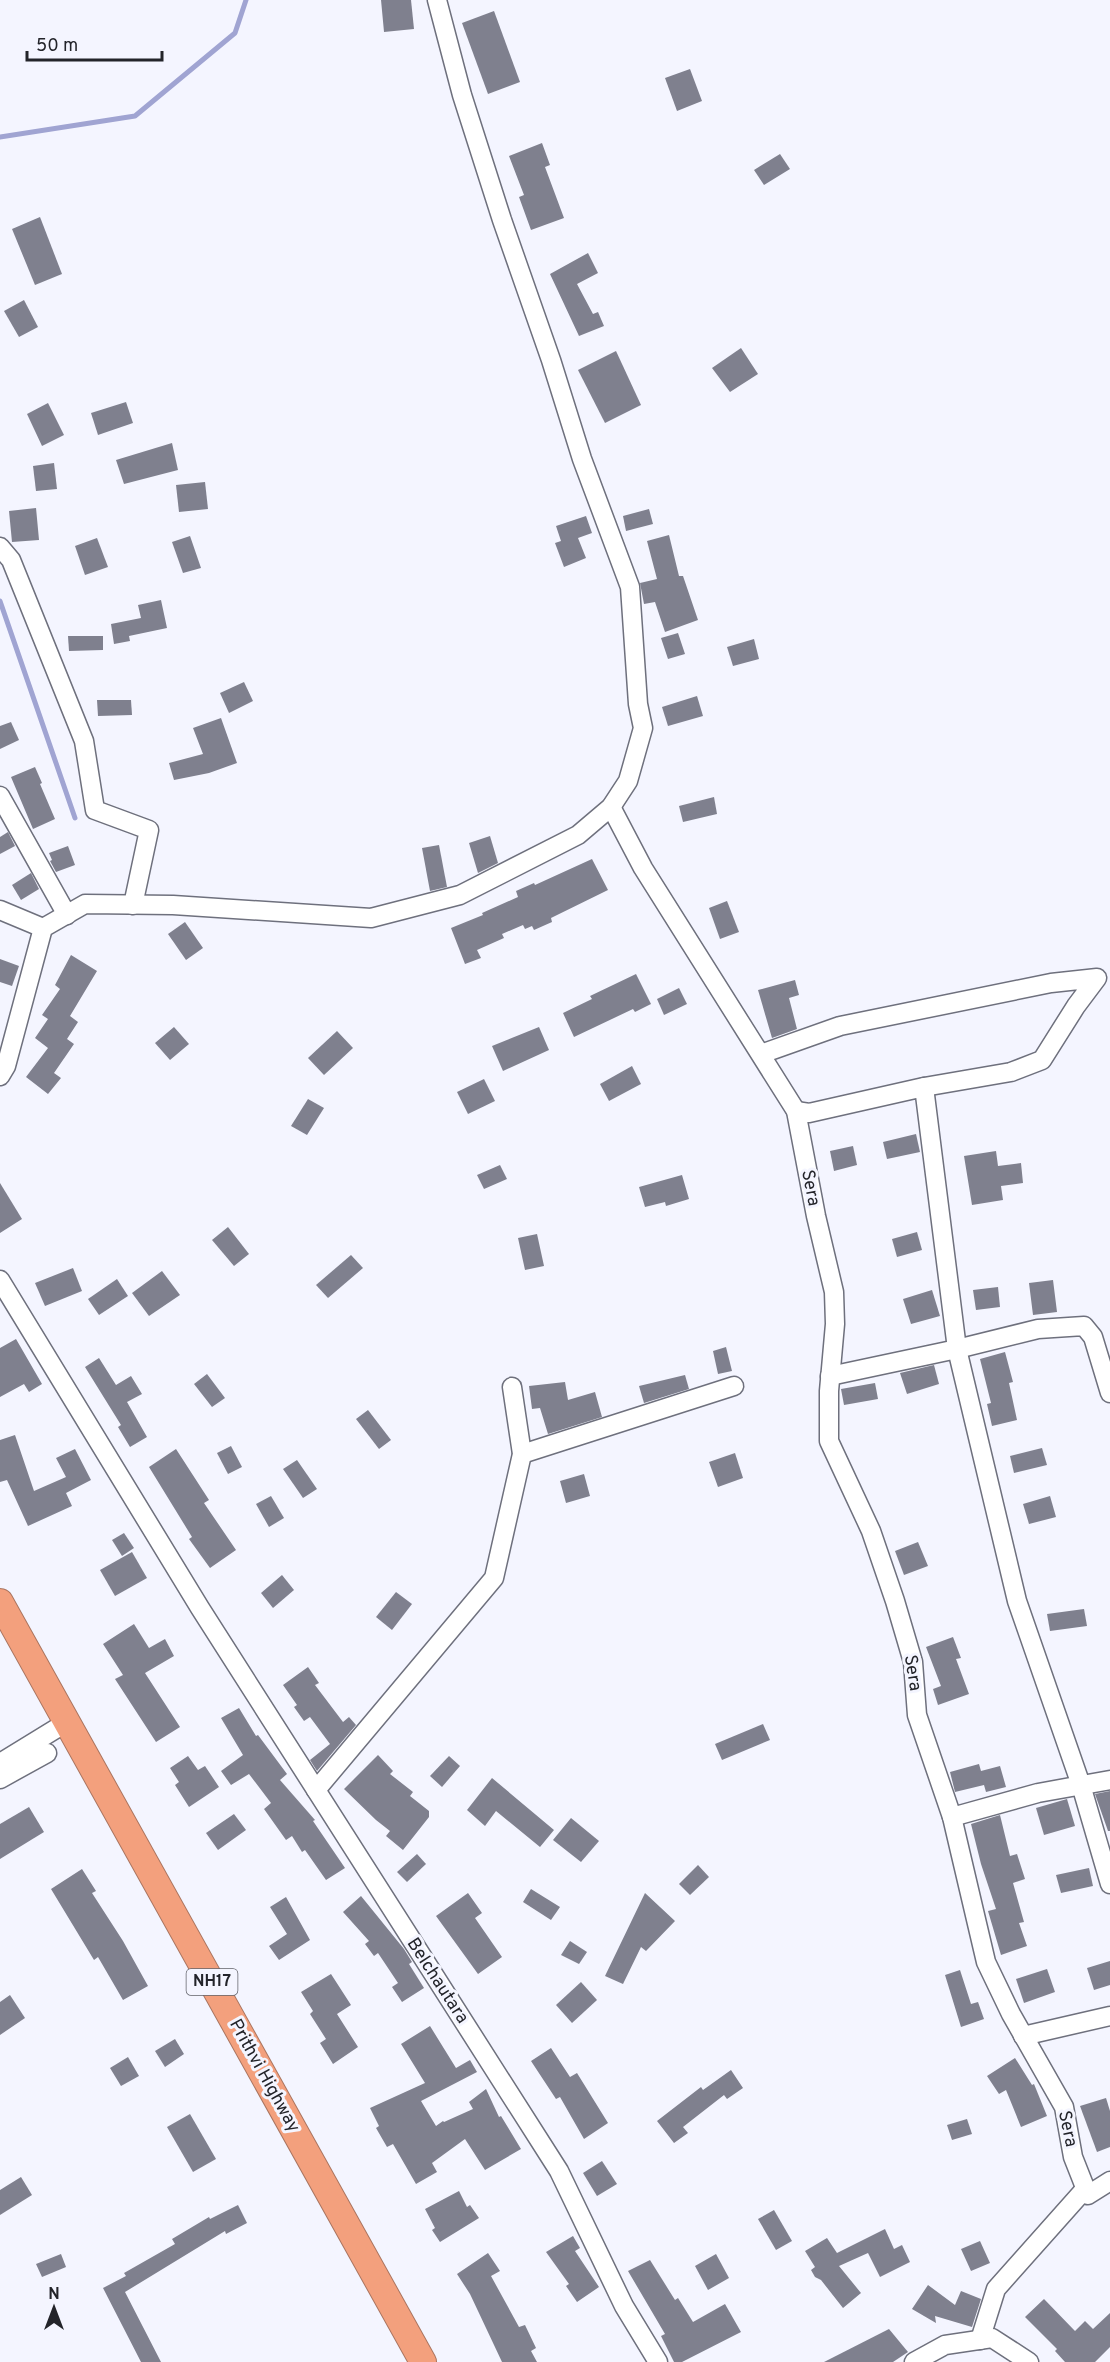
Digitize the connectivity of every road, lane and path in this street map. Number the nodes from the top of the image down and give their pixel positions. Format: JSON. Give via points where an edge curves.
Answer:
{"nodes":[{"id":1,"x":437,"y":0,"type":"edge"},
{"id":2,"x":0,"y":548,"type":"edge"},
{"id":3,"x":0,"y":796,"type":"edge"},
{"id":4,"x":611,"y":807,"type":"junction"},
{"id":5,"x":133,"y":905,"type":"junction"},
{"id":6,"x":0,"y":910,"type":"edge"},
{"id":7,"x":67,"y":915,"type":"junction"},
{"id":8,"x":43,"y":928,"type":"junction"},
{"id":9,"x":6,"y":1036,"type":"edge"},
{"id":10,"x":761,"y":1054,"type":"junction"},
{"id":11,"x":0,"y":1076,"type":"edge"},
{"id":12,"x":924,"y":1087,"type":"junction"},
{"id":13,"x":796,"y":1111,"type":"junction"},
{"id":14,"x":0,"y":1280,"type":"edge"},
{"id":15,"x":957,"y":1349,"type":"junction"},
{"id":16,"x":830,"y":1376,"type":"junction"},
{"id":17,"x":734,"y":1386,"type":"dead end"},
{"id":18,"x":512,"y":1387,"type":"dead end"},
{"id":19,"x":1110,"y":1393,"type":"edge"},
{"id":20,"x":522,"y":1454,"type":"junction"},
{"id":21,"x":0,"y":1602,"type":"edge"},
{"id":22,"x":67,"y":1722,"type":"junction"},
{"id":23,"x":47,"y":1753,"type":"dead end"},
{"id":24,"x":0,"y":1762,"type":"edge"},
{"id":25,"x":0,"y":1779,"type":"edge"},
{"id":26,"x":1110,"y":1780,"type":"edge"},
{"id":27,"x":1081,"y":1785,"type":"junction"},
{"id":28,"x":316,"y":1790,"type":"junction"},
{"id":29,"x":952,"y":1816,"type":"junction"},
{"id":30,"x":1110,"y":1884,"type":"edge"},
{"id":31,"x":1110,"y":2016,"type":"edge"},
{"id":32,"x":1023,"y":2036,"type":"junction"},
{"id":33,"x":1110,"y":2181,"type":"edge"},
{"id":34,"x":1085,"y":2189,"type":"junction"},
{"id":35,"x":981,"y":2340,"type":"junction"},
{"id":36,"x":423,"y":2362,"type":"edge"},
{"id":37,"x":658,"y":2362,"type":"edge"},
{"id":38,"x":914,"y":2362,"type":"edge"},
{"id":39,"x":1029,"y":2362,"type":"edge"}],
"edges":[{"from":1,"to":4,"type":"street","via":[[462,95],[499,209],[582,459],[630,587],[643,728],[628,781]]},
{"from":2,"to":5,"type":"street","via":[[10,560],[84,741],[95,810],[149,830]]},
{"from":3,"to":7,"type":"street"},
{"from":4,"to":5,"type":"street","via":[[578,835],[460,895],[371,918]]},
{"from":4,"to":10,"type":"street","name":"Sera","via":[[648,878]]},
{"from":5,"to":7,"type":"street","via":[[85,904]]},
{"from":6,"to":8,"type":"street"},
{"from":7,"to":8,"type":"street"},
{"from":8,"to":9,"type":"street"},
{"from":9,"to":11,"type":"street","via":[[6,1066]]},
{"from":10,"to":12,"type":"street","via":[[840,1026],[1051,982],[1097,978],[1042,1060],[1011,1072]]},
{"from":10,"to":13,"type":"street","name":"Sera"},
{"from":12,"to":13,"type":"street","via":[[809,1113]]},
{"from":12,"to":15,"type":"street"},
{"from":13,"to":16,"type":"street","name":"Sera","via":[[834,1292]]},
{"from":14,"to":28,"type":"street","name":"Belchautara"},
{"from":15,"to":16,"type":"street"},
{"from":15,"to":19,"type":"street","via":[[1038,1329],[1084,1326],[1093,1337]]},
{"from":15,"to":27,"type":"street","via":[[1017,1601]]},
{"from":16,"to":29,"type":"street","name":"Sera","via":[[829,1441],[871,1531],[895,1601],[913,1662],[917,1715]]},
{"from":17,"to":20,"type":"street"},
{"from":18,"to":20,"type":"street"},
{"from":20,"to":28,"type":"street","via":[[494,1578]]},
{"from":21,"to":22,"type":"highway","name":"Prithvi Highway","number":"NH17"},
{"from":22,"to":24,"type":"street"},
{"from":22,"to":36,"type":"highway","name":"Prithvi Highway","number":"NH17"},
{"from":23,"to":25,"type":"street"},
{"from":26,"to":27,"type":"street"},
{"from":27,"to":29,"type":"street","via":[[1038,1792]]},
{"from":27,"to":30,"type":"street"},
{"from":28,"to":37,"type":"street","name":"Belchautara","via":[[559,2171],[624,2306]]},
{"from":29,"to":32,"type":"street","name":"Sera","via":[[986,1962]]},
{"from":31,"to":32,"type":"street"},
{"from":32,"to":34,"type":"street","name":"Sera","via":[[1064,2107],[1072,2157]]},
{"from":33,"to":34,"type":"street","via":[[1088,2195]]},
{"from":34,"to":35,"type":"street","via":[[996,2289]]},
{"from":35,"to":38,"type":"street","via":[[945,2345]]},
{"from":35,"to":39,"type":"street","via":[[992,2338]]}]}
